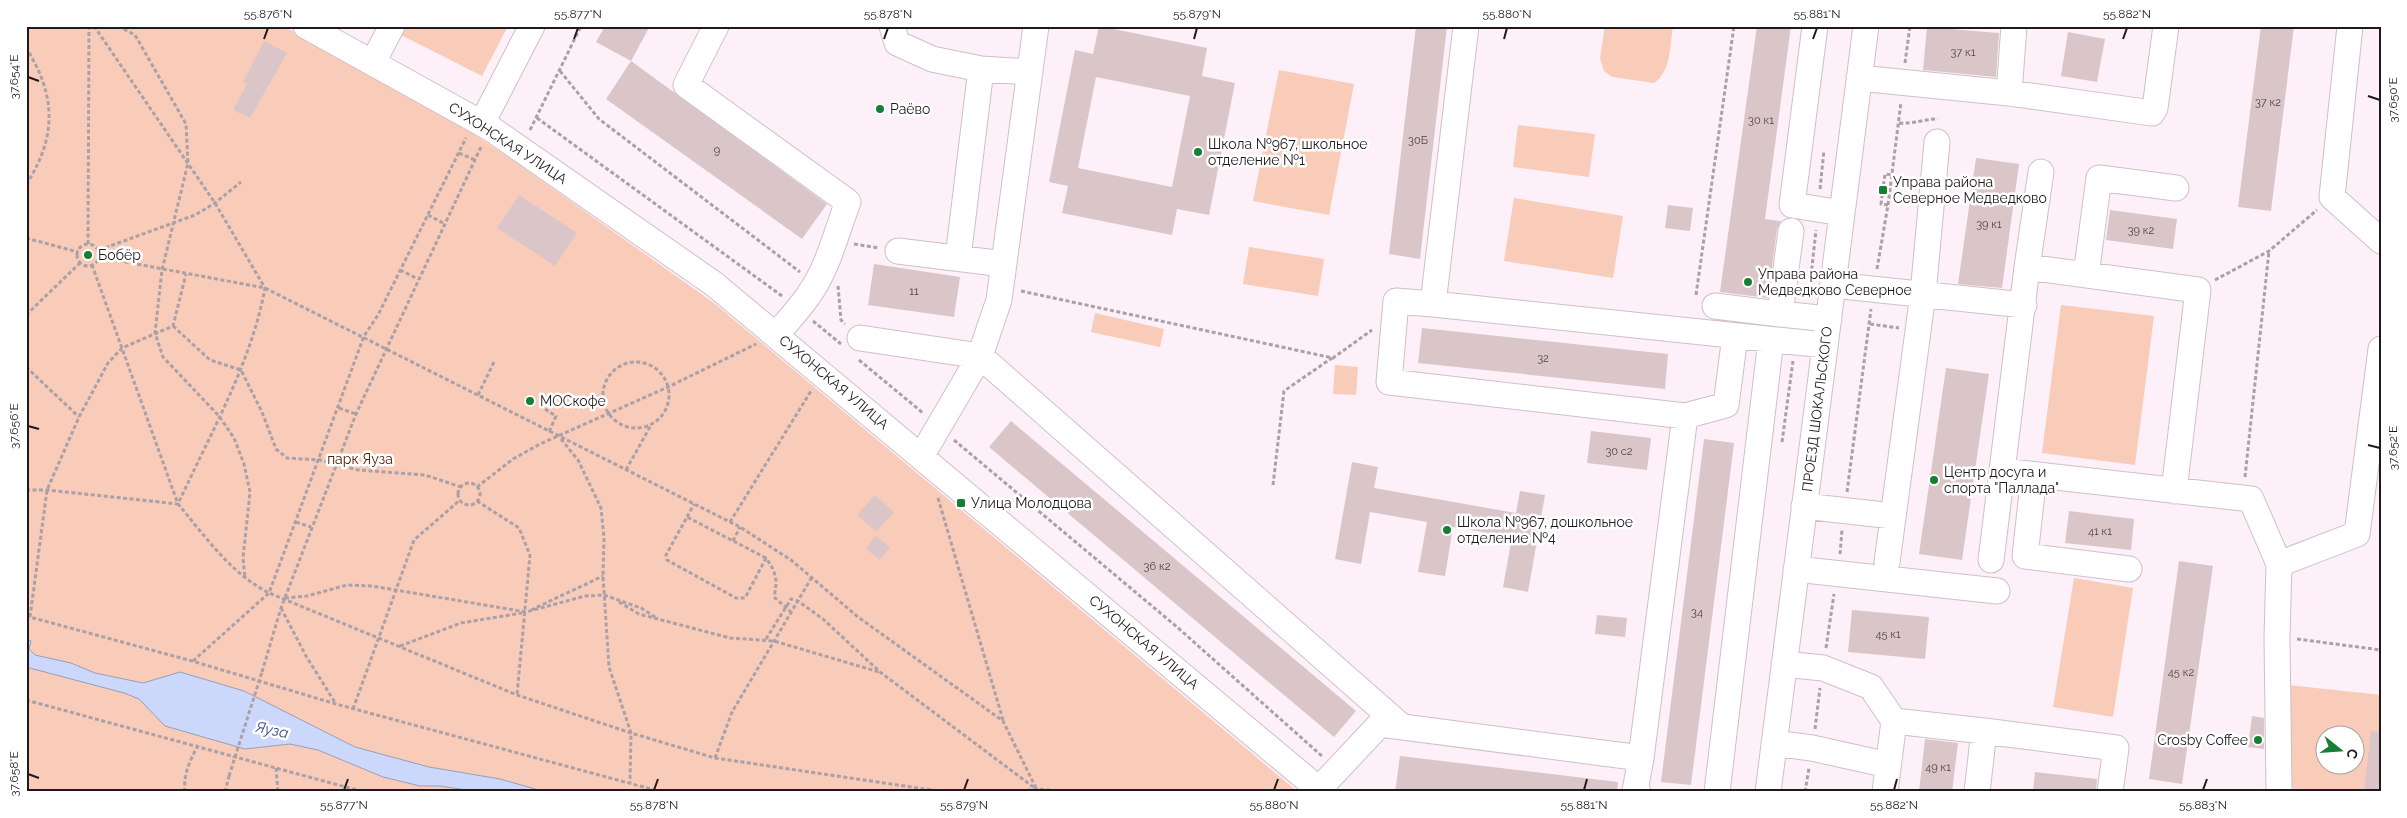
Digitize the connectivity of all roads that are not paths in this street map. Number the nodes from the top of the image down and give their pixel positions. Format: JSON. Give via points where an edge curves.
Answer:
{"nodes":[{"id":1,"x":306,"y":26,"type":"edge"},
{"id":2,"x":392,"y":26,"type":"edge"},
{"id":3,"x":532,"y":26,"type":"edge"},
{"id":4,"x":716,"y":26,"type":"edge"},
{"id":5,"x":892,"y":26,"type":"edge"},
{"id":6,"x":1036,"y":26,"type":"edge"},
{"id":7,"x":1466,"y":26,"type":"edge"},
{"id":8,"x":1815,"y":26,"type":"edge"},
{"id":9,"x":1866,"y":26,"type":"edge"},
{"id":10,"x":2014,"y":26,"type":"edge"},
{"id":11,"x":2166,"y":26,"type":"edge"},
{"id":12,"x":2350,"y":26,"type":"edge"},
{"id":13,"x":373,"y":62,"type":"junction"},
{"id":14,"x":981,"y":69,"type":"junction"},
{"id":15,"x":1030,"y":72,"type":"junction"},
{"id":16,"x":1859,"y":78,"type":"junction"},
{"id":17,"x":2009,"y":93,"type":"junction"},
{"id":18,"x":482,"y":124,"type":"junction"},
{"id":19,"x":1938,"y":130,"type":"road end"},
{"id":20,"x":2041,"y":172,"type":"dead end"},
{"id":21,"x":2176,"y":188,"type":"dead end"},
{"id":22,"x":1842,"y":213,"type":"junction"},
{"id":23,"x":1791,"y":231,"type":"dead end"},
{"id":24,"x":2381,"y":241,"type":"edge"},
{"id":25,"x":898,"y":251,"type":"road end"},
{"id":26,"x":958,"y":258,"type":"junction"},
{"id":27,"x":2027,"y":268,"type":"junction"},
{"id":28,"x":1003,"y":275,"type":"junction"},
{"id":29,"x":2086,"y":275,"type":"junction"},
{"id":30,"x":1833,"y":284,"type":"junction"},
{"id":31,"x":1922,"y":294,"type":"junction"},
{"id":32,"x":1433,"y":304,"type":"junction"},
{"id":33,"x":2024,"y":305,"type":"junction"},
{"id":34,"x":1715,"y":306,"type":"dead end"},
{"id":35,"x":1780,"y":314,"type":"junction"},
{"id":36,"x":1829,"y":319,"type":"junction"},
{"id":37,"x":774,"y":333,"type":"junction"},
{"id":38,"x":1735,"y":336,"type":"junction"},
{"id":39,"x":1771,"y":340,"type":"junction"},
{"id":40,"x":1825,"y":346,"type":"junction"},
{"id":41,"x":853,"y":347,"type":"road end"},
{"id":42,"x":2381,"y":349,"type":"edge"},
{"id":43,"x":980,"y":356,"type":"junction"},
{"id":44,"x":1685,"y":416,"type":"junction"},
{"id":45,"x":922,"y":455,"type":"junction"},
{"id":46,"x":2002,"y":471,"type":"junction"},
{"id":47,"x":2034,"y":475,"type":"junction"},
{"id":48,"x":2174,"y":491,"type":"junction"},
{"id":49,"x":1804,"y":506,"type":"junction"},
{"id":50,"x":1893,"y":516,"type":"junction"},
{"id":51,"x":1991,"y":560,"type":"dead end"},
{"id":52,"x":1887,"y":562,"type":"dead end"},
{"id":53,"x":2280,"y":564,"type":"junction"},
{"id":54,"x":1796,"y":569,"type":"junction"},
{"id":55,"x":2129,"y":569,"type":"dead end"},
{"id":56,"x":1997,"y":591,"type":"dead end"},
{"id":57,"x":1784,"y":664,"type":"junction"},
{"id":58,"x":1894,"y":721,"type":"junction"},
{"id":59,"x":1401,"y":726,"type":"junction"},
{"id":60,"x":1984,"y":732,"type":"junction"},
{"id":61,"x":1774,"y":742,"type":"junction"},
{"id":62,"x":1641,"y":758,"type":"junction"},
{"id":63,"x":1888,"y":765,"type":"junction"},
{"id":64,"x":1320,"y":790,"type":"edge"},
{"id":65,"x":1638,"y":792,"type":"edge"},
{"id":66,"x":1717,"y":792,"type":"edge"},
{"id":67,"x":1768,"y":792,"type":"edge"},
{"id":68,"x":1885,"y":792,"type":"edge"},
{"id":69,"x":1977,"y":792,"type":"edge"},
{"id":70,"x":2110,"y":792,"type":"edge"},
{"id":71,"x":2280,"y":792,"type":"edge"}],
"edges":[{"from":1,"to":13,"type":"street","name":"СУХОНСКАЯ УЛИЦА"},
{"from":2,"to":13,"type":"street"},
{"from":3,"to":18,"type":"street"},
{"from":4,"to":37,"type":"street","via":[[686,85],[848,202],[834,240],[826,282]]},
{"from":5,"to":14,"type":"street","via":[[897,43],[932,59]]},
{"from":6,"to":15,"type":"street"},
{"from":7,"to":32,"type":"street"},
{"from":8,"to":22,"type":"street","via":[[1792,206]]},
{"from":9,"to":16,"type":"street","name":"ПРОЕЗД ШОКАЛЬСКОГО"},
{"from":10,"to":17,"type":"street"},
{"from":11,"to":17,"type":"street","via":[[2152,113]]},
{"from":12,"to":24,"type":"street","via":[[2332,197]]},
{"from":13,"to":18,"type":"street","name":"СУХОНСКАЯ УЛИЦА"},
{"from":14,"to":15,"type":"street"},
{"from":14,"to":26,"type":"street"},
{"from":15,"to":28,"type":"street"},
{"from":16,"to":17,"type":"street"},
{"from":16,"to":22,"type":"street","name":"ПРОЕЗД ШОКАЛЬСКОГО"},
{"from":18,"to":37,"type":"street","name":"СУХОНСКАЯ УЛИЦА","via":[[714,284]]},
{"from":19,"to":31,"type":"street"},
{"from":20,"to":27,"type":"street"},
{"from":21,"to":29,"type":"street","via":[[2099,178]]},
{"from":22,"to":30,"type":"street","name":"ПРОЕЗД ШОКАЛЬСКОГО"},
{"from":23,"to":35,"type":"street"},
{"from":25,"to":26,"type":"street"},
{"from":26,"to":28,"type":"street"},
{"from":27,"to":29,"type":"street"},
{"from":27,"to":33,"type":"street"},
{"from":28,"to":43,"type":"street","via":[[1000,300]]},
{"from":29,"to":48,"type":"street","via":[[2198,290]]},
{"from":30,"to":31,"type":"street"},
{"from":30,"to":36,"type":"street","name":"ПРОЕЗД ШОКАЛЬСКОГО"},
{"from":31,"to":33,"type":"street"},
{"from":31,"to":50,"type":"street"},
{"from":32,"to":38,"type":"street"},
{"from":32,"to":44,"type":"street","via":[[1396,301],[1389,382]]},
{"from":33,"to":46,"type":"street"},
{"from":34,"to":35,"type":"street"},
{"from":35,"to":36,"type":"street"},
{"from":36,"to":40,"type":"street","name":"ПРОЕЗД ШОКАЛЬСКОГО"},
{"from":37,"to":45,"type":"street","name":"СУХОНСКАЯ УЛИЦА"},
{"from":38,"to":39,"type":"street"},
{"from":38,"to":44,"type":"street","via":[[1726,405]]},
{"from":39,"to":40,"type":"street"},
{"from":39,"to":66,"type":"street"},
{"from":40,"to":49,"type":"street","name":"ПРОЕЗД ШОКАЛЬСКОГО"},
{"from":41,"to":43,"type":"street"},
{"from":42,"to":53,"type":"street","via":[[2357,534]]},
{"from":43,"to":45,"type":"street"},
{"from":43,"to":59,"type":"street"},
{"from":44,"to":62,"type":"street"},
{"from":45,"to":64,"type":"street","name":"СУХОНСКАЯ УЛИЦА"},
{"from":46,"to":47,"type":"street"},
{"from":46,"to":51,"type":"street"},
{"from":47,"to":48,"type":"street"},
{"from":47,"to":55,"type":"street","via":[[2025,556]]},
{"from":48,"to":53,"type":"street","via":[[2251,499]]},
{"from":49,"to":50,"type":"street"},
{"from":49,"to":54,"type":"street","name":"ПРОЕЗД ШОКАЛЬСКОГО"},
{"from":50,"to":52,"type":"street"},
{"from":53,"to":71,"type":"street","via":[[2277,637]]},
{"from":54,"to":56,"type":"street"},
{"from":54,"to":57,"type":"street","name":"ПРОЕЗД ШОКАЛЬСКОГО"},
{"from":57,"to":58,"type":"street","via":[[1823,668],[1871,687]]},
{"from":57,"to":61,"type":"street","name":"ПРОЕЗД ШОКАЛЬСКОГО"},
{"from":58,"to":60,"type":"street"},
{"from":58,"to":63,"type":"street"},
{"from":59,"to":62,"type":"street"},
{"from":59,"to":64,"type":"street","via":[[1380,724]]},
{"from":60,"to":69,"type":"street"},
{"from":60,"to":70,"type":"street","via":[[2116,748]]},
{"from":61,"to":63,"type":"street"},
{"from":61,"to":67,"type":"street","name":"ПРОЕЗД ШОКАЛЬСКОГО"},
{"from":62,"to":65,"type":"street"},
{"from":63,"to":68,"type":"street"}]}
